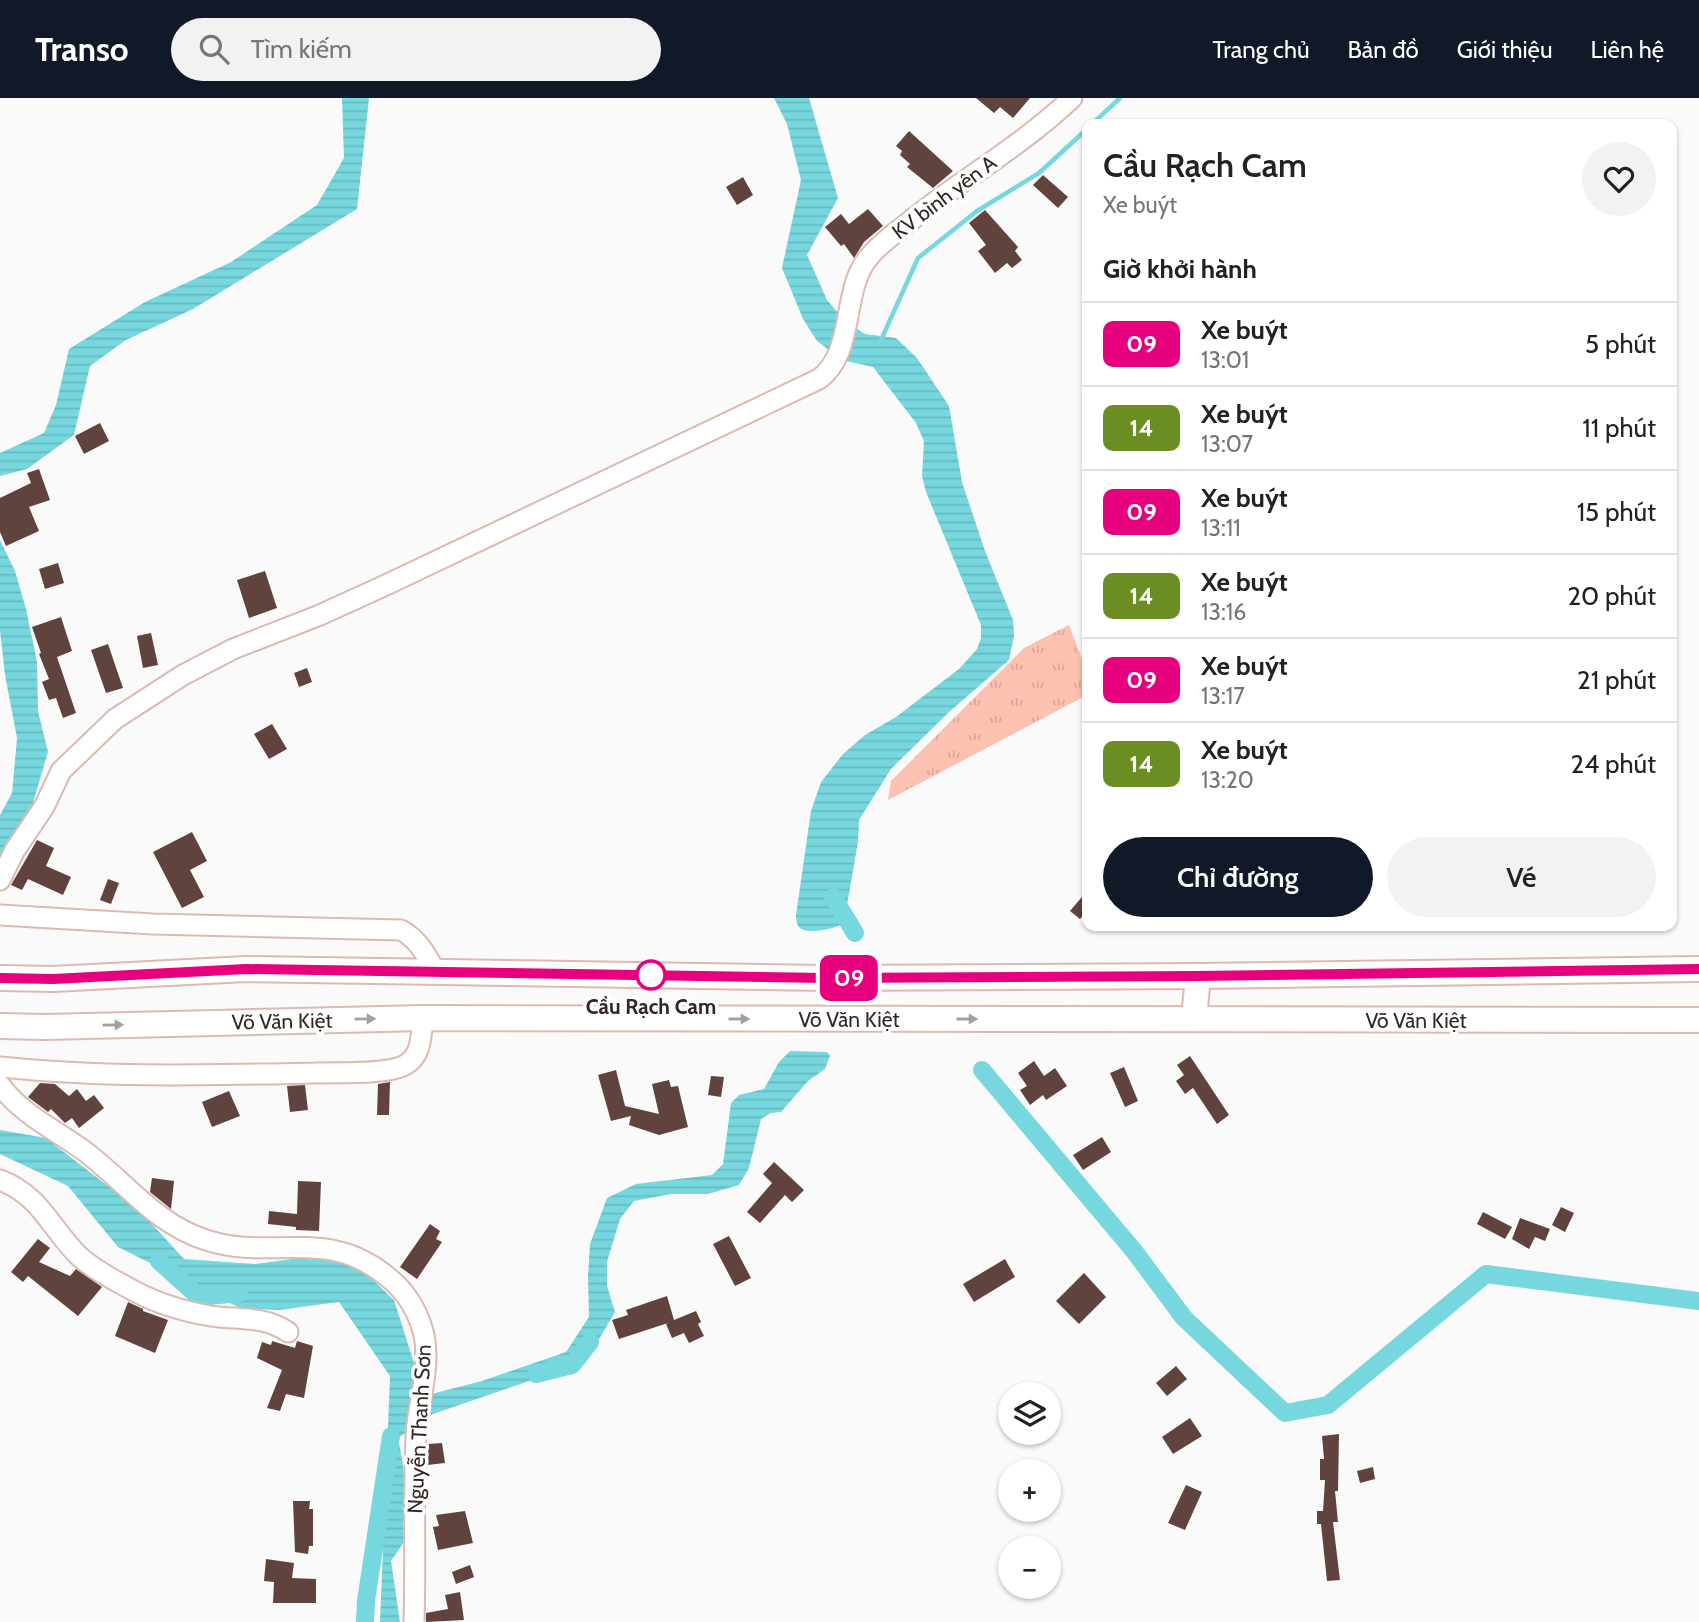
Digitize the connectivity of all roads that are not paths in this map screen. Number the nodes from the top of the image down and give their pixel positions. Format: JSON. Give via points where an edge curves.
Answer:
{"nodes":[{"id":1,"x":1072,"y":98,"type":"edge"},
{"id":2,"x":0,"y":880,"type":"edge"},
{"id":3,"x":0,"y":915,"type":"edge"},
{"id":4,"x":1699,"y":969,"type":"edge"},
{"id":5,"x":436,"y":972,"type":"junction"},
{"id":6,"x":1198,"y":976,"type":"junction"},
{"id":7,"x":0,"y":978,"type":"edge"},
{"id":8,"x":423,"y":1018,"type":"junction"},
{"id":9,"x":1194,"y":1020,"type":"junction"},
{"id":10,"x":1699,"y":1020,"type":"edge"},
{"id":11,"x":0,"y":1026,"type":"edge"},
{"id":12,"x":0,"y":1066,"type":"edge"},
{"id":13,"x":0,"y":1085,"type":"edge"},
{"id":14,"x":0,"y":1180,"type":"edge"},
{"id":15,"x":288,"y":1332,"type":"dead end"},
{"id":16,"x":414,"y":1622,"type":"edge"}],
"edges":[{"from":1,"to":2,"type":"street","name":"KV bình yên A","via":[[876,249],[861,268],[833,364],[825,375],[388,584],[233,649],[146,697],[86,744],[61,771]]},
{"from":3,"to":5,"type":"street","via":[[401,930],[424,949]]},
{"from":4,"to":6,"type":"main road","name":"Võ Văn Kiệt"},
{"from":5,"to":6,"type":"main road","name":"Võ Văn Kiệt","via":[[826,978]]},
{"from":5,"to":7,"type":"main road","name":"Võ Văn Kiệt","via":[[246,969]]},
{"from":6,"to":9,"type":"main road"},
{"from":8,"to":9,"type":"main road","name":"Võ Văn Kiệt","one_way":true},
{"from":11,"to":8,"type":"main road","name":"Võ Văn Kiệt","one_way":true},
{"from":8,"to":12,"type":"street","via":[[416,1055],[406,1065],[386,1070],[89,1074]]},
{"from":9,"to":10,"type":"main road","name":"Võ Văn Kiệt"},
{"from":13,"to":16,"type":"street","name":"Nguyễn Thanh Sơn","via":[[12,1101],[84,1151],[153,1213],[178,1228],[233,1246],[341,1251],[382,1272],[405,1294],[423,1330],[426,1349],[416,1432]]},
{"from":14,"to":15,"type":"street","via":[[45,1212],[82,1259],[127,1287],[196,1313],[267,1322]]}]}
